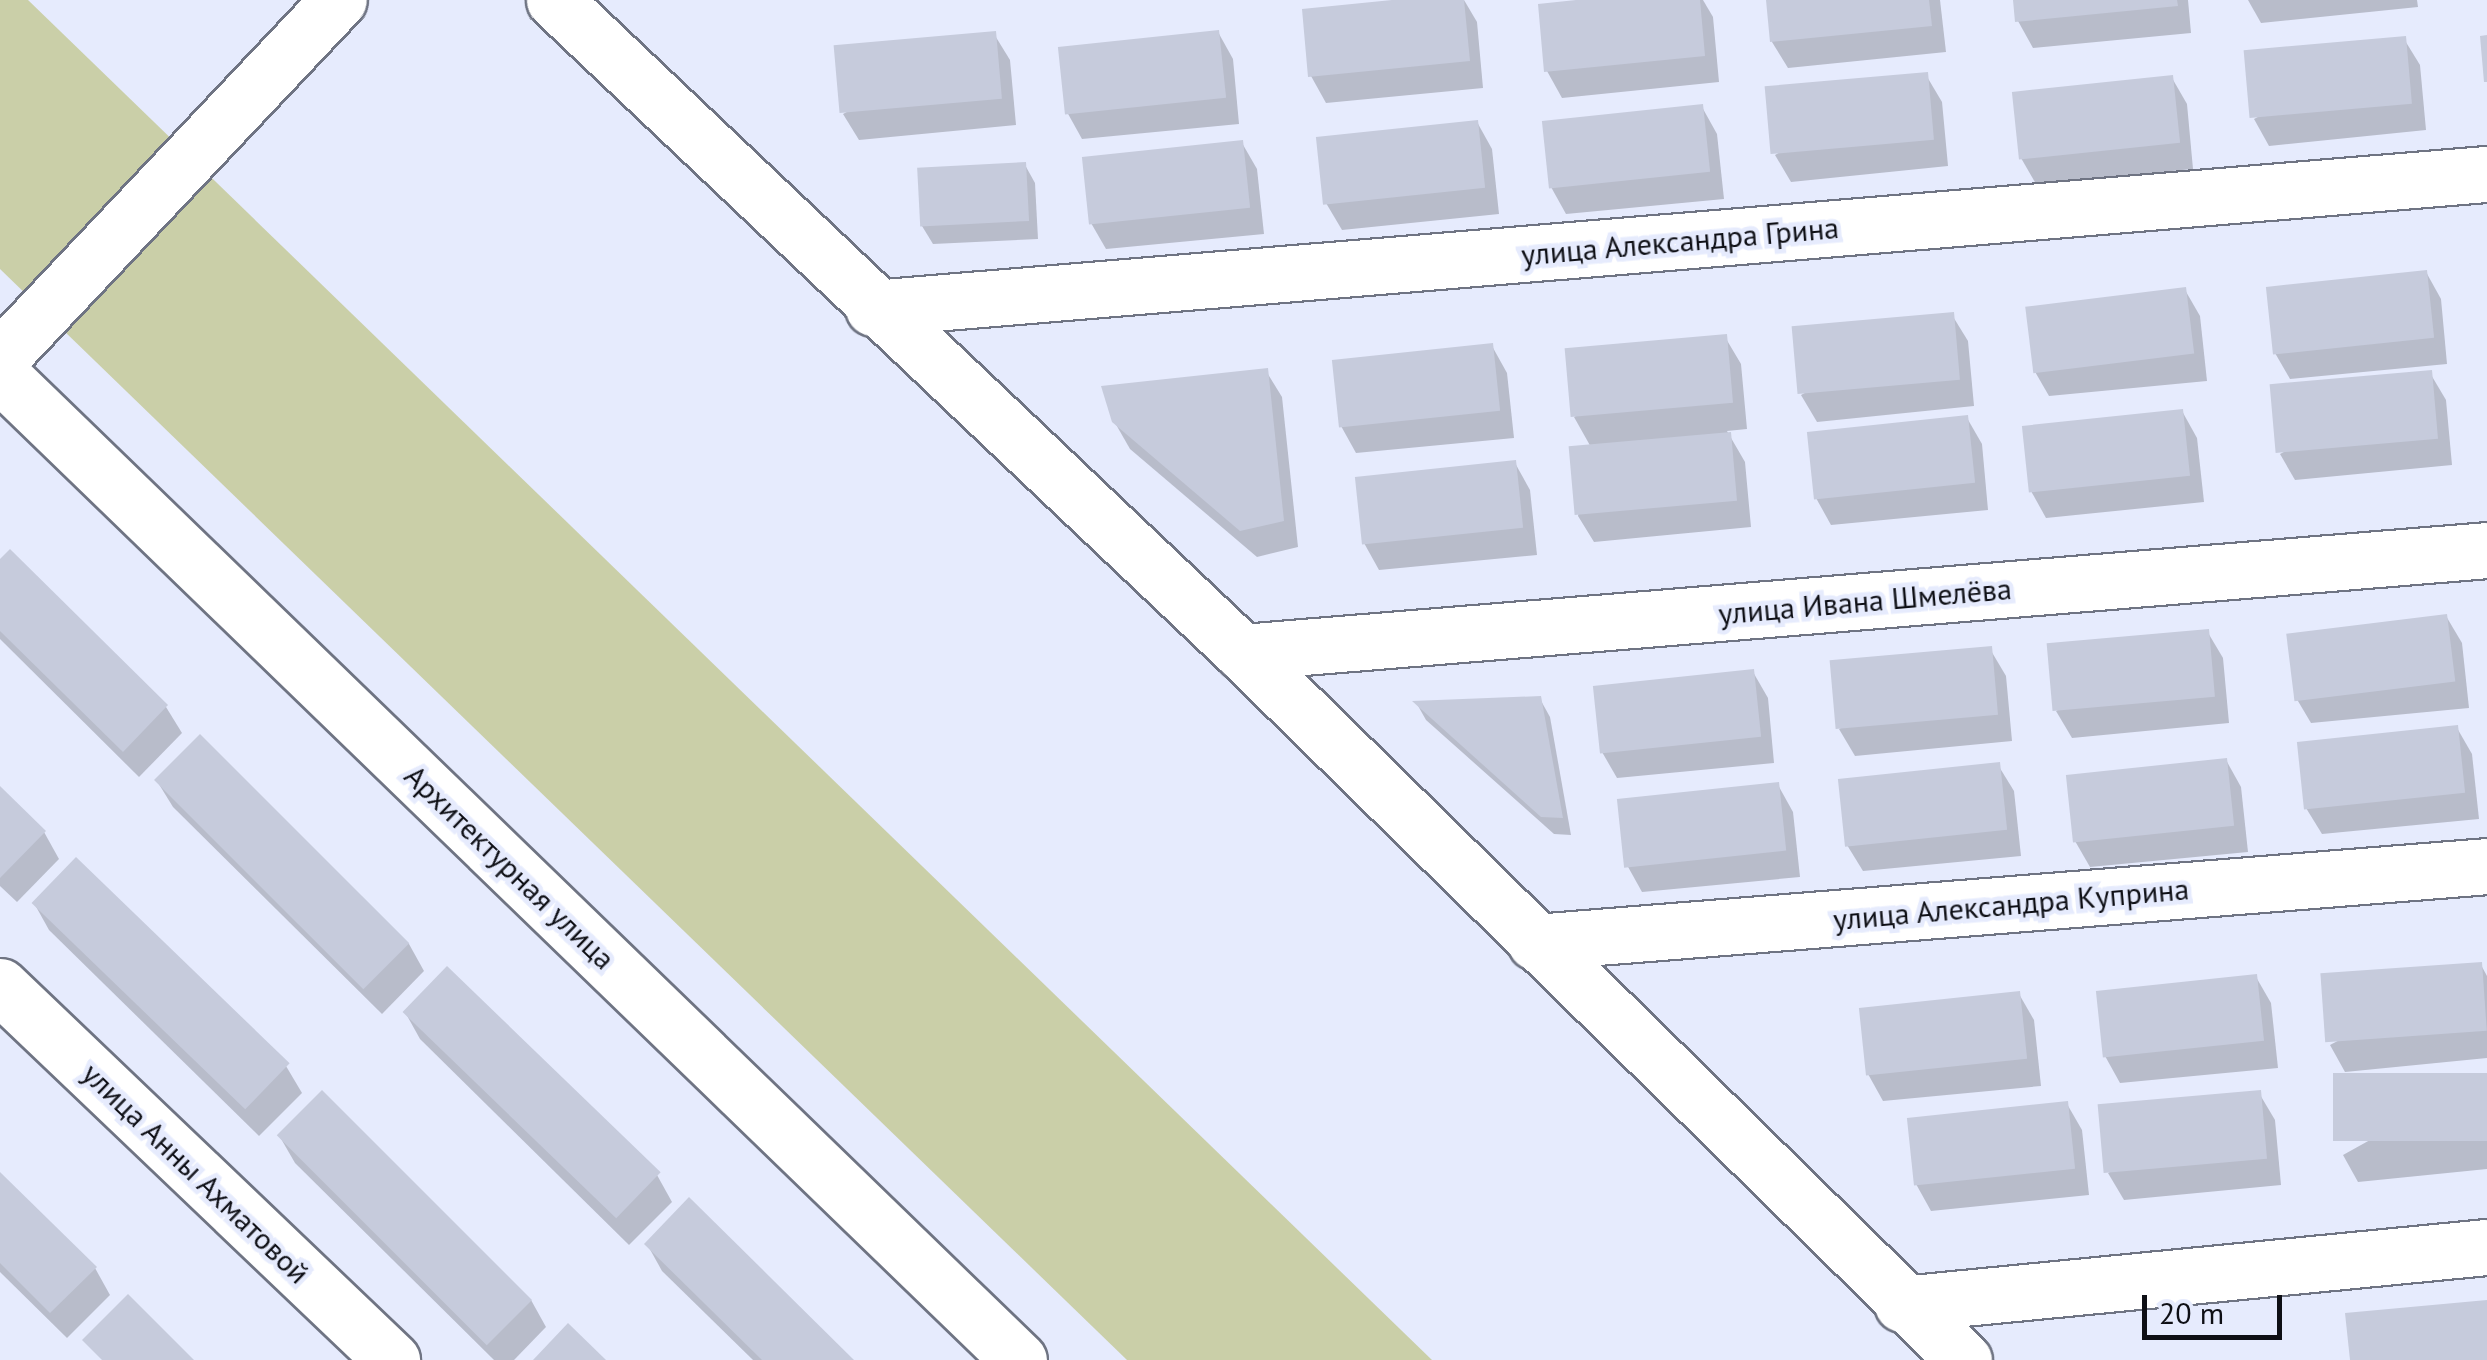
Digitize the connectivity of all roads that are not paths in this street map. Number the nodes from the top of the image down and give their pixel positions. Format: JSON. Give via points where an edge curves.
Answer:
{"nodes":[{"id":1,"x":339,"y":0,"type":"edge"},
{"id":2,"x":554,"y":0,"type":"edge"},
{"id":3,"x":2487,"y":174,"type":"edge"},
{"id":4,"x":873,"y":308,"type":"junction"},
{"id":5,"x":0,"y":358,"type":"edge"},
{"id":6,"x":0,"y":374,"type":"edge"},
{"id":7,"x":2487,"y":550,"type":"edge"},
{"id":8,"x":1242,"y":652,"type":"junction"},
{"id":9,"x":2487,"y":866,"type":"edge"},
{"id":10,"x":1535,"y":942,"type":"junction"},
{"id":11,"x":0,"y":986,"type":"edge"},
{"id":12,"x":2487,"y":1248,"type":"edge"},
{"id":13,"x":1902,"y":1304,"type":"junction"},
{"id":14,"x":392,"y":1360,"type":"edge"},
{"id":15,"x":1020,"y":1360,"type":"edge"},
{"id":16,"x":1964,"y":1360,"type":"edge"}],
"edges":[{"from":1,"to":5,"type":"street"},
{"from":2,"to":4,"type":"street"},
{"from":3,"to":4,"type":"street","name":"улица Александра Грина"},
{"from":4,"to":8,"type":"street"},
{"from":6,"to":15,"type":"street","name":"Архитектурная улица"},
{"from":7,"to":8,"type":"street","name":"улица Ивана Шмелёва"},
{"from":8,"to":10,"type":"street"},
{"from":9,"to":10,"type":"street","name":"улица Александра Куприна"},
{"from":10,"to":13,"type":"street"},
{"from":11,"to":14,"type":"street","name":"улица Анны Ахматовой"},
{"from":12,"to":13,"type":"street"},
{"from":13,"to":16,"type":"street"}]}
